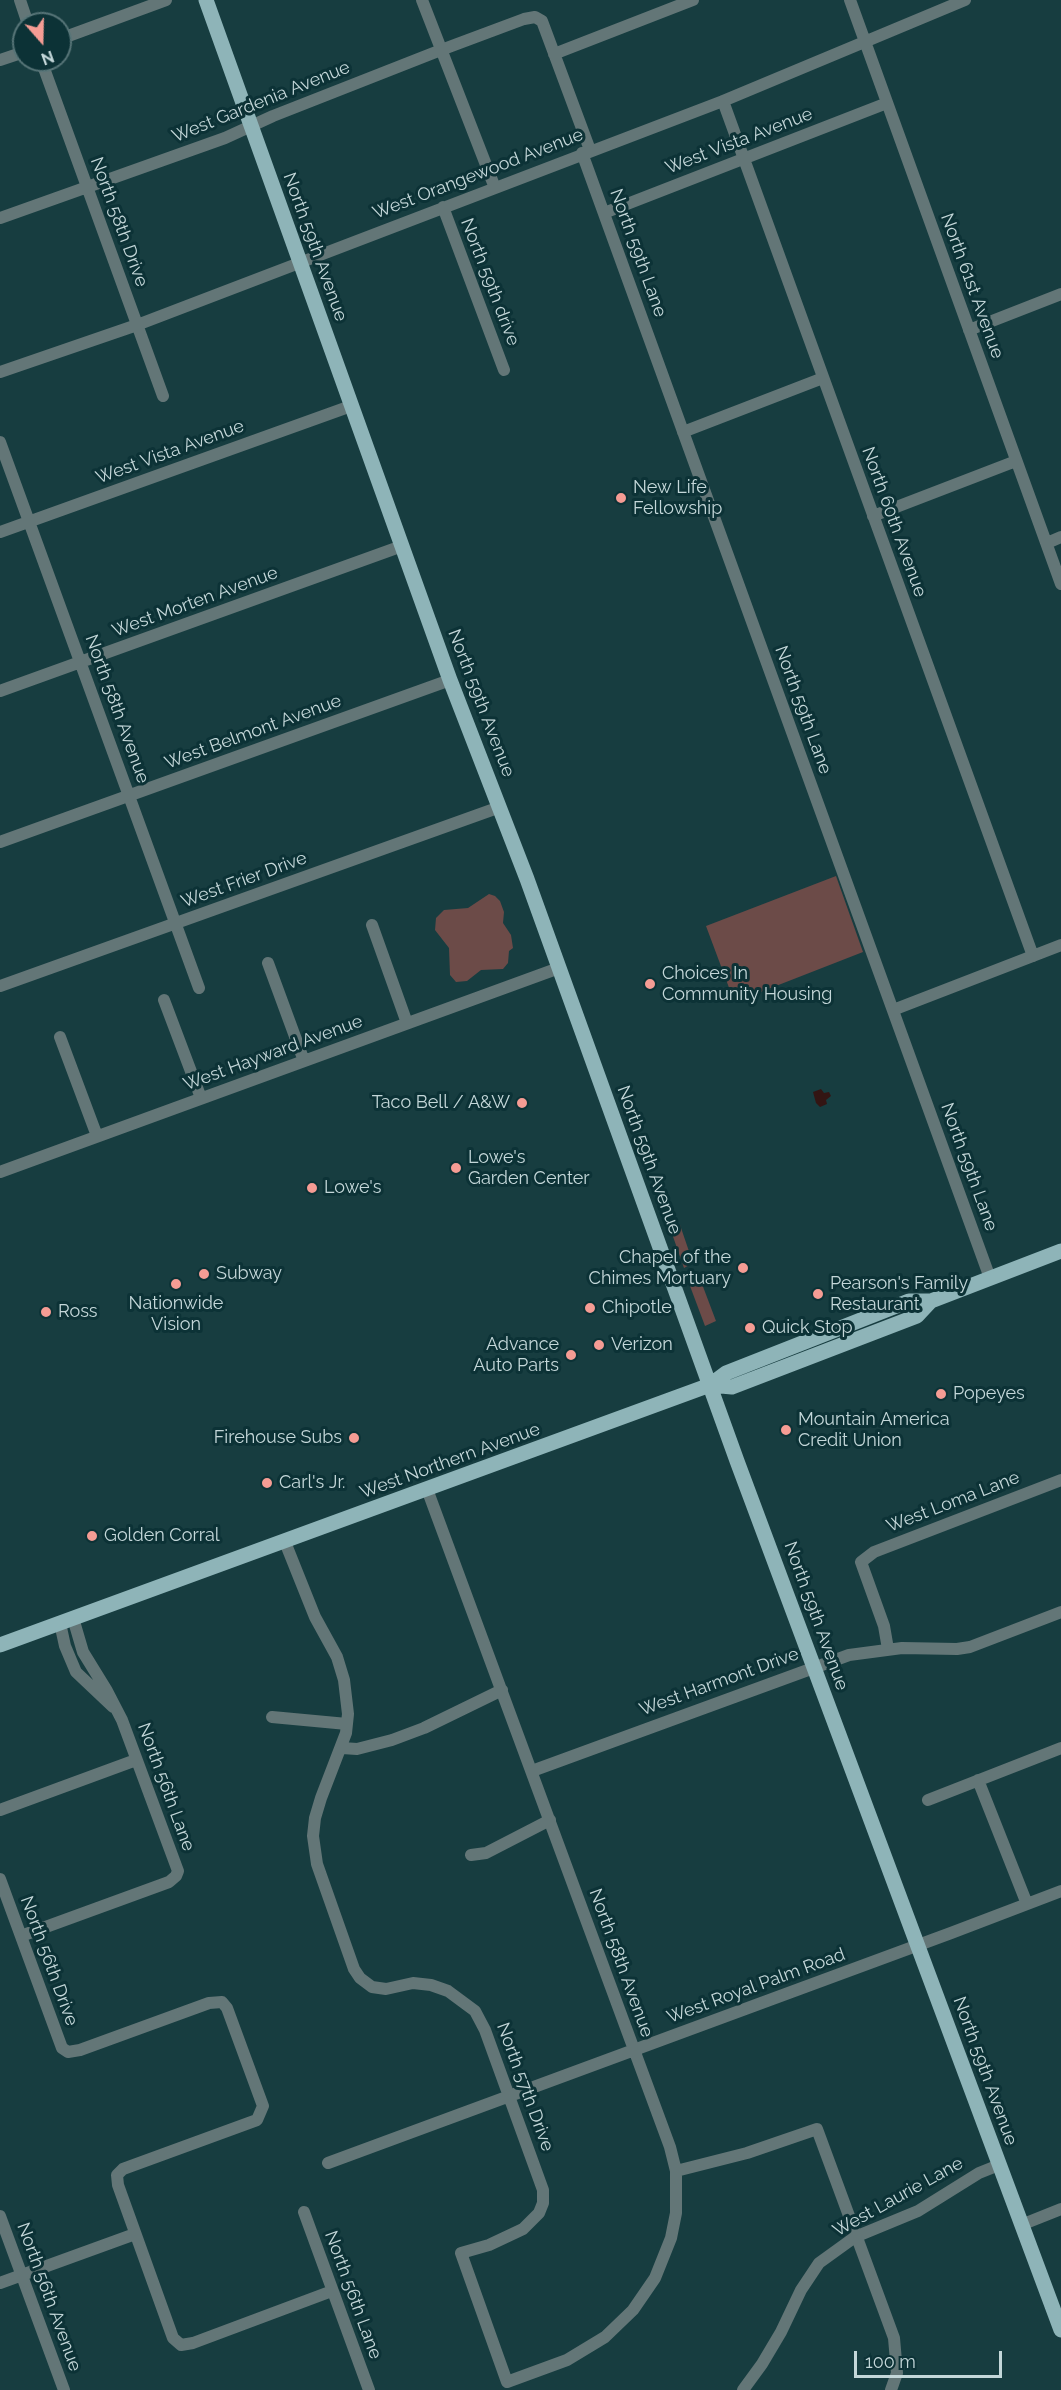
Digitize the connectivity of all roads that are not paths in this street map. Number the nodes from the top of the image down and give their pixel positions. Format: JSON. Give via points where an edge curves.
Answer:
{"nodes":[{"id":1,"x":166,"y":0,"type":"edge"},
{"id":2,"x":206,"y":0,"type":"edge"},
{"id":3,"x":422,"y":0,"type":"edge"},
{"id":4,"x":693,"y":0,"type":"edge"},
{"id":5,"x":850,"y":0,"type":"edge"},
{"id":6,"x":965,"y":0,"type":"edge"},
{"id":7,"x":535,"y":17,"type":"joint"},
{"id":8,"x":72,"y":35,"type":"edge"},
{"id":9,"x":864,"y":40,"type":"junction"},
{"id":10,"x":441,"y":50,"type":"junction"},
{"id":11,"x":554,"y":54,"type":"junction"},
{"id":12,"x":45,"y":72,"type":"edge"},
{"id":13,"x":723,"y":100,"type":"junction"},
{"id":14,"x":887,"y":103,"type":"junction"},
{"id":15,"x":251,"y":126,"type":"junction"},
{"id":16,"x":586,"y":152,"type":"junction"},
{"id":17,"x":743,"y":158,"type":"junction"},
{"id":18,"x":87,"y":188,"type":"junction"},
{"id":19,"x":495,"y":188,"type":"junction"},
{"id":20,"x":443,"y":207,"type":"junction"},
{"id":21,"x":604,"y":213,"type":"junction"},
{"id":22,"x":0,"y":218,"type":"edge"},
{"id":23,"x":300,"y":263,"type":"junction"},
{"id":24,"x":1061,"y":294,"type":"edge"},
{"id":25,"x":137,"y":325,"type":"junction"},
{"id":26,"x":969,"y":330,"type":"junction"},
{"id":27,"x":504,"y":370,"type":"dead end"},
{"id":28,"x":0,"y":372,"type":"edge"},
{"id":29,"x":823,"y":378,"type":"junction"},
{"id":30,"x":163,"y":396,"type":"dead end"},
{"id":31,"x":351,"y":406,"type":"junction"},
{"id":32,"x":683,"y":432,"type":"junction"},
{"id":33,"x":0,"y":442,"type":"edge"},
{"id":34,"x":1016,"y":461,"type":"junction"},
{"id":35,"x":873,"y":516,"type":"junction"},
{"id":36,"x":29,"y":521,"type":"junction"},
{"id":37,"x":0,"y":532,"type":"edge"},
{"id":38,"x":1061,"y":537,"type":"edge"},
{"id":39,"x":1047,"y":543,"type":"junction"},
{"id":40,"x":402,"y":546,"type":"junction"},
{"id":41,"x":1061,"y":584,"type":"edge"},
{"id":42,"x":81,"y":662,"type":"junction"},
{"id":43,"x":450,"y":680,"type":"junction"},
{"id":44,"x":0,"y":691,"type":"edge"},
{"id":45,"x":130,"y":796,"type":"junction"},
{"id":46,"x":500,"y":807,"type":"junction"},
{"id":47,"x":0,"y":842,"type":"edge"},
{"id":48,"x":176,"y":923,"type":"junction"},
{"id":49,"x":372,"y":926,"type":"dead end"},
{"id":50,"x":1061,"y":945,"type":"edge"},
{"id":51,"x":1033,"y":956,"type":"junction"},
{"id":52,"x":268,"y":963,"type":"dead end"},
{"id":53,"x":559,"y":968,"type":"junction"},
{"id":54,"x":0,"y":987,"type":"edge"},
{"id":55,"x":199,"y":987,"type":"dead end"},
{"id":56,"x":164,"y":1000,"type":"dead end"},
{"id":57,"x":893,"y":1010,"type":"junction"},
{"id":58,"x":407,"y":1023,"type":"junction"},
{"id":59,"x":60,"y":1037,"type":"dead end"},
{"id":60,"x":303,"y":1060,"type":"junction"},
{"id":61,"x":201,"y":1098,"type":"junction"},
{"id":62,"x":97,"y":1136,"type":"junction"},
{"id":63,"x":0,"y":1172,"type":"edge"},
{"id":64,"x":1061,"y":1251,"type":"edge"},
{"id":65,"x":990,"y":1278,"type":"junction"},
{"id":66,"x":710,"y":1385,"type":"junction"},
{"id":67,"x":1061,"y":1480,"type":"edge"},
{"id":68,"x":427,"y":1489,"type":"junction"},
{"id":69,"x":285,"y":1542,"type":"junction"},
{"id":70,"x":1061,"y":1612,"type":"edge"},
{"id":71,"x":67,"y":1621,"type":"junction"},
{"id":72,"x":0,"y":1645,"type":"edge"},
{"id":73,"x":888,"y":1649,"type":"junction"},
{"id":74,"x":814,"y":1667,"type":"junction"},
{"id":75,"x":502,"y":1690,"type":"junction"},
{"id":76,"x":272,"y":1717,"type":"dead end"},
{"id":77,"x":347,"y":1724,"type":"junction"},
{"id":78,"x":342,"y":1748,"type":"junction"},
{"id":79,"x":1061,"y":1748,"type":"edge"},
{"id":80,"x":136,"y":1760,"type":"junction"},
{"id":81,"x":532,"y":1770,"type":"junction"},
{"id":82,"x":978,"y":1780,"type":"junction"},
{"id":83,"x":928,"y":1800,"type":"dead end"},
{"id":84,"x":0,"y":1810,"type":"edge"},
{"id":85,"x":550,"y":1820,"type":"junction"},
{"id":86,"x":471,"y":1855,"type":"dead end"},
{"id":87,"x":0,"y":1879,"type":"edge"},
{"id":88,"x":1061,"y":1891,"type":"edge"},
{"id":89,"x":1027,"y":1904,"type":"junction"},
{"id":90,"x":21,"y":1936,"type":"junction"},
{"id":91,"x":918,"y":1946,"type":"junction"},
{"id":92,"x":634,"y":2050,"type":"junction"},
{"id":93,"x":509,"y":2095,"type":"junction"},
{"id":94,"x":328,"y":2163,"type":"dead end"},
{"id":95,"x":999,"y":2165,"type":"junction"},
{"id":96,"x":676,"y":2171,"type":"junction"},
{"id":97,"x":1061,"y":2209,"type":"edge"},
{"id":98,"x":304,"y":2212,"type":"dead end"},
{"id":99,"x":0,"y":2216,"type":"edge"},
{"id":100,"x":1021,"y":2225,"type":"junction"},
{"id":101,"x":135,"y":2234,"type":"junction"},
{"id":102,"x":855,"y":2237,"type":"junction"},
{"id":103,"x":461,"y":2253,"type":"joint"},
{"id":104,"x":22,"y":2275,"type":"junction"},
{"id":105,"x":0,"y":2283,"type":"edge"},
{"id":106,"x":332,"y":2291,"type":"junction"},
{"id":107,"x":1061,"y":2330,"type":"edge"},
{"id":108,"x":64,"y":2390,"type":"edge"},
{"id":109,"x":369,"y":2390,"type":"edge"},
{"id":110,"x":743,"y":2390,"type":"edge"},
{"id":111,"x":891,"y":2390,"type":"edge"}],
"edges":[{"from":1,"to":8,"type":"street"},
{"from":2,"to":15,"type":"main road","name":"North 59th Avenue"},
{"from":3,"to":10,"type":"street"},
{"from":4,"to":11,"type":"street"},
{"from":5,"to":9,"type":"street","name":"North 61st Avenue"},
{"from":6,"to":9,"type":"street","name":"West Orangewood Avenue"},
{"from":7,"to":10,"type":"street","name":"West Gardenia Avenue"},
{"from":7,"to":11,"type":"street","name":"North 59th Lane","via":[[542,21]]},
{"from":9,"to":13,"type":"street","name":"West Orangewood Avenue"},
{"from":9,"to":14,"type":"street","name":"North 61st Avenue"},
{"from":10,"to":15,"type":"street","name":"West Gardenia Avenue"},
{"from":10,"to":19,"type":"street"},
{"from":11,"to":16,"type":"street","name":"North 59th Lane"},
{"from":12,"to":18,"type":"street","name":"North 58th Drive"},
{"from":13,"to":16,"type":"street","name":"West Orangewood Avenue"},
{"from":13,"to":17,"type":"street","name":"North 60th Avenue"},
{"from":14,"to":17,"type":"street","name":"West Vista Avenue"},
{"from":14,"to":26,"type":"street","name":"North 61st Avenue"},
{"from":15,"to":18,"type":"street","name":"West Gardenia Avenue"},
{"from":15,"to":23,"type":"main road","name":"North 59th Avenue"},
{"from":16,"to":19,"type":"street","name":"West Orangewood Avenue"},
{"from":16,"to":21,"type":"street","name":"North 59th Lane"},
{"from":17,"to":21,"type":"street","name":"West Vista Avenue"},
{"from":17,"to":29,"type":"street","name":"North 60th Avenue"},
{"from":18,"to":22,"type":"street","name":"West Gardenia Avenue"},
{"from":18,"to":25,"type":"street","name":"North 58th Drive"},
{"from":19,"to":20,"type":"street","name":"West Orangewood Avenue"},
{"from":20,"to":23,"type":"street","name":"West Orangewood Avenue"},
{"from":20,"to":27,"type":"street","name":"North 59th drive"},
{"from":21,"to":32,"type":"street","name":"North 59th Lane"},
{"from":23,"to":25,"type":"street","name":"West Orangewood Avenue"},
{"from":23,"to":31,"type":"main road","name":"North 59th Avenue"},
{"from":24,"to":26,"type":"street"},
{"from":25,"to":28,"type":"street","name":"West Orangewood Avenue"},
{"from":25,"to":30,"type":"street","name":"North 58th Drive"},
{"from":26,"to":34,"type":"street","name":"North 61st Avenue"},
{"from":29,"to":32,"type":"street"},
{"from":29,"to":35,"type":"street","name":"North 60th Avenue"},
{"from":31,"to":36,"type":"street","name":"West Vista Avenue"},
{"from":31,"to":40,"type":"main road","name":"North 59th Avenue"},
{"from":32,"to":57,"type":"street","name":"North 59th Lane"},
{"from":33,"to":36,"type":"street","name":"North 58th Avenue"},
{"from":34,"to":35,"type":"street"},
{"from":34,"to":39,"type":"street","name":"North 61st Avenue"},
{"from":35,"to":51,"type":"street","name":"North 60th Avenue"},
{"from":36,"to":37,"type":"street","name":"West Vista Avenue"},
{"from":36,"to":42,"type":"street","name":"North 58th Avenue"},
{"from":38,"to":39,"type":"street"},
{"from":39,"to":41,"type":"street","name":"North 61st Avenue"},
{"from":40,"to":42,"type":"street","name":"West Morten Avenue"},
{"from":40,"to":43,"type":"main road","name":"North 59th Avenue"},
{"from":42,"to":44,"type":"street","name":"West Morten Avenue"},
{"from":42,"to":45,"type":"street","name":"North 58th Avenue"},
{"from":43,"to":45,"type":"street","name":"West Belmont Avenue"},
{"from":43,"to":46,"type":"main road","name":"North 59th Avenue"},
{"from":45,"to":47,"type":"street","name":"West Belmont Avenue"},
{"from":45,"to":48,"type":"street","name":"North 58th Avenue"},
{"from":46,"to":48,"type":"street","name":"West Frier Drive"},
{"from":46,"to":53,"type":"main road","name":"North 59th Avenue"},
{"from":48,"to":54,"type":"street","name":"West Frier Drive"},
{"from":48,"to":55,"type":"street","name":"North 58th Avenue"},
{"from":49,"to":58,"type":"street"},
{"from":50,"to":51,"type":"street"},
{"from":51,"to":57,"type":"street"},
{"from":52,"to":60,"type":"street"},
{"from":53,"to":58,"type":"street","name":"West Hayward Avenue"},
{"from":53,"to":66,"type":"main road","name":"North 59th Avenue"},
{"from":56,"to":61,"type":"street"},
{"from":57,"to":65,"type":"street","name":"North 59th Lane"},
{"from":58,"to":60,"type":"street","name":"West Hayward Avenue"},
{"from":59,"to":62,"type":"street"},
{"from":60,"to":61,"type":"street","name":"West Hayward Avenue"},
{"from":61,"to":62,"type":"street","name":"West Hayward Avenue"},
{"from":62,"to":63,"type":"street","name":"West Hayward Avenue"},
{"from":64,"to":65,"type":"main road","name":"West Northern Avenue"},
{"from":65,"to":66,"type":"main road","name":"West Northern Avenue","via":[[931,1301],[909,1301],[726,1373]]},
{"from":66,"to":68,"type":"main road","name":"West Northern Avenue"},
{"from":66,"to":74,"type":"main road","name":"North 59th Avenue"},
{"from":67,"to":73,"type":"street","name":"West Loma Lane","via":[[874,1552],[861,1562]]},
{"from":68,"to":69,"type":"main road","name":"West Northern Avenue"},
{"from":68,"to":75,"type":"street","name":"North 58th Avenue"},
{"from":69,"to":71,"type":"main road","name":"West Northern Avenue"},
{"from":69,"to":77,"type":"street","name":"North 57th Drive","via":[[315,1617],[337,1658],[347,1703]]},
{"from":70,"to":73,"type":"street","name":"West Harmont Drive","via":[[970,1647]]},
{"from":71,"to":72,"type":"main road","name":"West Northern Avenue"},
{"from":71,"to":80,"type":"street","name":"North 56th Lane","via":[[65,1646],[76,1672],[117,1710]]},
{"from":73,"to":74,"type":"street","name":"West Harmont Drive","via":[[849,1655]]},
{"from":74,"to":81,"type":"street","name":"West Harmont Drive"},
{"from":74,"to":91,"type":"main road","name":"North 59th Avenue"},
{"from":75,"to":78,"type":"street","via":[[424,1728],[375,1746]]},
{"from":75,"to":81,"type":"street","name":"North 58th Avenue"},
{"from":76,"to":77,"type":"street"},
{"from":77,"to":78,"type":"street","name":"North 57th Drive"},
{"from":78,"to":93,"type":"street","name":"North 57th Drive","via":[[321,1798],[313,1836],[317,1864],[354,1969],[372,1987],[431,1985],[464,2001],[481,2020]]},
{"from":79,"to":82,"type":"street"},
{"from":80,"to":84,"type":"street"},
{"from":80,"to":90,"type":"street","name":"North 56th Lane","via":[[178,1871],[176,1876],[169,1882]]},
{"from":81,"to":85,"type":"street","name":"North 58th Avenue"},
{"from":82,"to":83,"type":"street"},
{"from":82,"to":89,"type":"street"},
{"from":85,"to":86,"type":"street","via":[[486,1853]]},
{"from":85,"to":92,"type":"street","name":"North 58th Avenue"},
{"from":87,"to":90,"type":"street","name":"North 56th Drive"},
{"from":88,"to":89,"type":"street","name":"West Royal Palm Road"},
{"from":89,"to":91,"type":"street","name":"West Royal Palm Road"},
{"from":90,"to":101,"type":"street","name":"North 56th Drive","via":[[62,2048],[68,2052],[209,2003],[222,2002],[227,2008],[263,2106],[262,2114],[258,2120],[123,2169],[117,2175],[118,2185]]},
{"from":91,"to":92,"type":"street","name":"West Royal Palm Road"},
{"from":91,"to":95,"type":"main road","name":"North 59th Avenue"},
{"from":92,"to":93,"type":"street","name":"West Royal Palm Road"},
{"from":92,"to":96,"type":"street","name":"North 58th Avenue"},
{"from":93,"to":94,"type":"street","name":"West Royal Palm Road"},
{"from":93,"to":103,"type":"street","name":"North 57th Drive","via":[[543,2190],[543,2203],[523,2229]]},
{"from":95,"to":100,"type":"main road","name":"North 59th Avenue"},
{"from":95,"to":102,"type":"street","name":"West Laurie Lane","via":[[918,2211]]},
{"from":96,"to":102,"type":"street","via":[[728,2159],[817,2129]]},
{"from":96,"to":103,"type":"street","name":"North 58th Avenue","via":[[676,2213],[655,2278],[619,2325],[567,2360],[507,2382]]},
{"from":97,"to":100,"type":"street"},
{"from":98,"to":106,"type":"street","name":"North 56th Lane"},
{"from":99,"to":104,"type":"street","name":"North 56th Avenue"},
{"from":100,"to":107,"type":"main road","name":"North 59th Avenue"},
{"from":101,"to":104,"type":"street"},
{"from":101,"to":106,"type":"street","via":[[173,2338],[181,2345]]},
{"from":102,"to":110,"type":"street","name":"West Laurie Lane","via":[[819,2263]]},
{"from":102,"to":111,"type":"street","via":[[894,2338],[897,2373]]},
{"from":104,"to":105,"type":"street"},
{"from":104,"to":108,"type":"street","name":"North 56th Avenue"},
{"from":106,"to":109,"type":"street","name":"North 56th Lane"}]}
